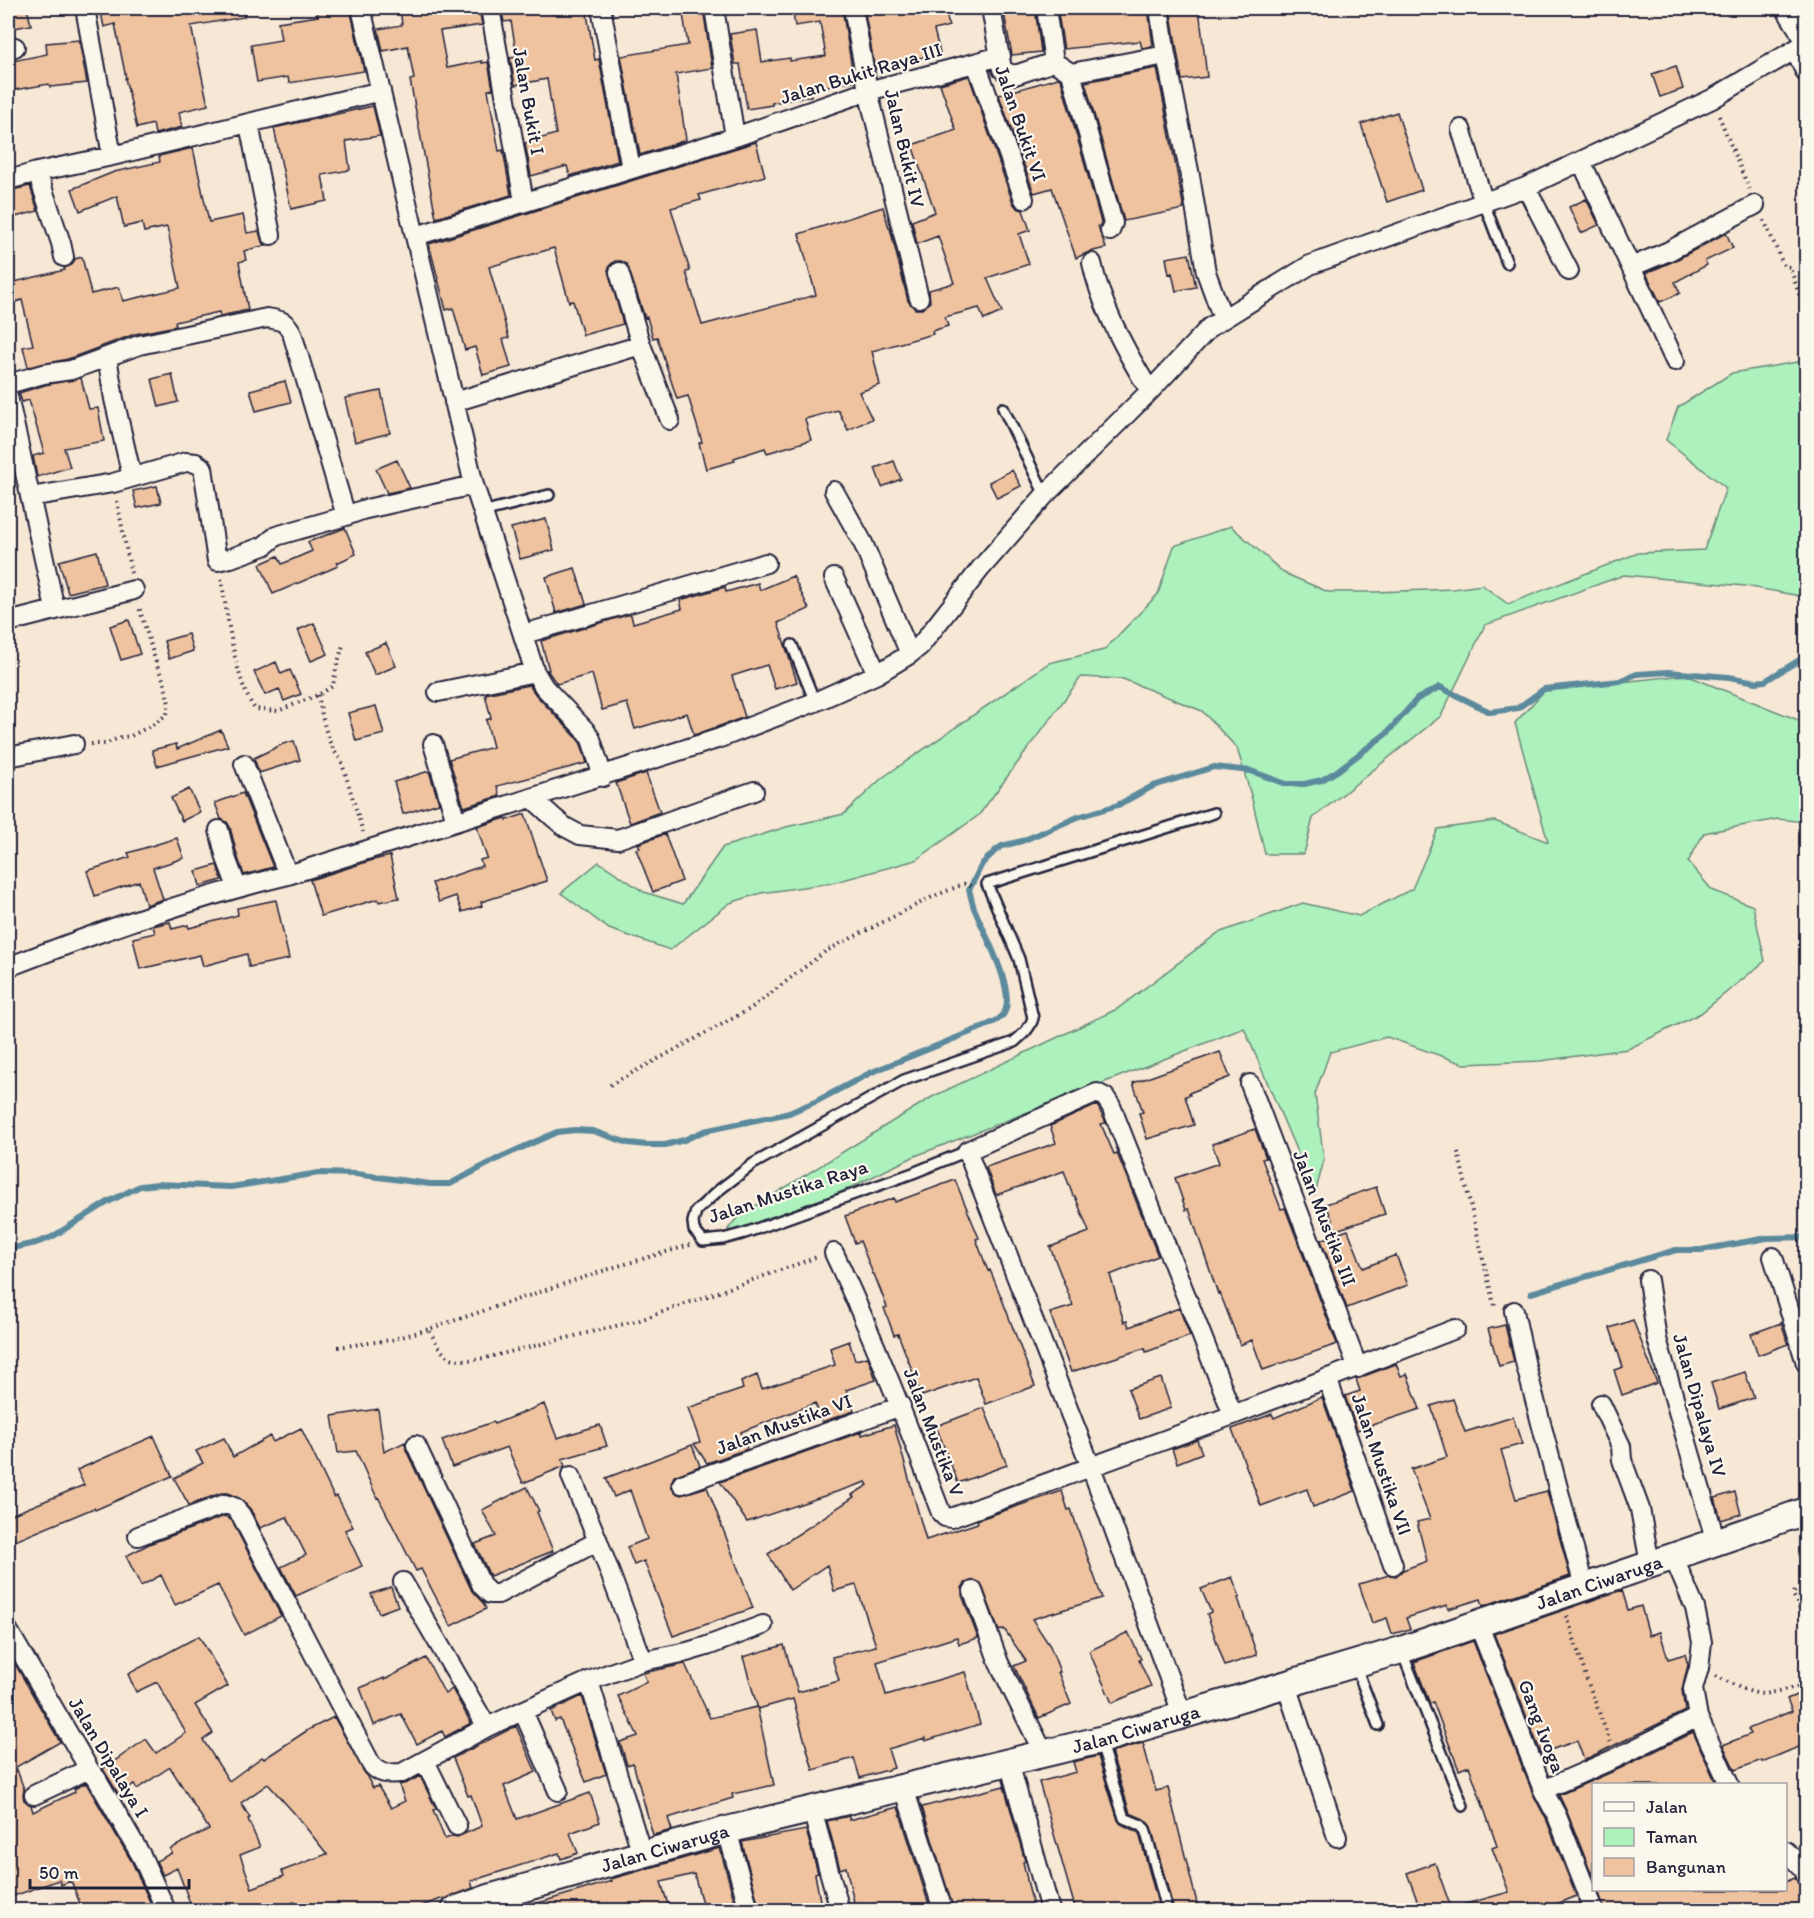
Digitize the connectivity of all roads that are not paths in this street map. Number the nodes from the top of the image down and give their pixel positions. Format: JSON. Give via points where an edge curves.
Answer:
{"nodes":[{"id":1,"x":86,"y":8,"type":"edge"},
{"id":2,"x":361,"y":8,"type":"edge"},
{"id":3,"x":490,"y":8,"type":"edge"},
{"id":4,"x":601,"y":8,"type":"edge"},
{"id":5,"x":714,"y":8,"type":"edge"},
{"id":6,"x":853,"y":8,"type":"edge"},
{"id":7,"x":992,"y":8,"type":"edge"},
{"id":8,"x":1046,"y":8,"type":"edge"},
{"id":9,"x":1159,"y":8,"type":"edge"},
{"id":10,"x":1785,"y":8,"type":"edge"},
{"id":11,"x":1803,"y":45,"type":"edge"},
{"id":12,"x":1166,"y":55,"type":"junction"},
{"id":13,"x":1000,"y":56,"type":"junction"},
{"id":14,"x":1054,"y":62,"type":"junction"},
{"id":15,"x":976,"y":63,"type":"junction"},
{"id":16,"x":1071,"y":73,"type":"junction"},
{"id":17,"x":1806,"y":73,"type":"edge"},
{"id":18,"x":381,"y":91,"type":"junction"},
{"id":19,"x":868,"y":91,"type":"junction"},
{"id":20,"x":249,"y":124,"type":"junction"},
{"id":21,"x":1461,"y":129,"type":"dead end"},
{"id":22,"x":735,"y":137,"type":"junction"},
{"id":23,"x":112,"y":156,"type":"junction"},
{"id":24,"x":1581,"y":161,"type":"junction"},
{"id":25,"x":631,"y":169,"type":"junction"},
{"id":26,"x":37,"y":172,"type":"junction"},
{"id":27,"x":8,"y":180,"type":"edge"},
{"id":28,"x":1526,"y":187,"type":"junction"},
{"id":29,"x":1024,"y":199,"type":"dead end"},
{"id":30,"x":524,"y":202,"type":"junction"},
{"id":31,"x":1484,"y":203,"type":"junction"},
{"id":32,"x":1755,"y":205,"type":"dead end"},
{"id":33,"x":1110,"y":231,"type":"dead end"},
{"id":34,"x":271,"y":235,"type":"dead end"},
{"id":35,"x":416,"y":236,"type":"junction"},
{"id":36,"x":64,"y":257,"type":"dead end"},
{"id":37,"x":1092,"y":263,"type":"dead end"},
{"id":38,"x":1507,"y":263,"type":"dead end"},
{"id":39,"x":1631,"y":267,"type":"junction"},
{"id":40,"x":619,"y":272,"type":"dead end"},
{"id":41,"x":1569,"y":272,"type":"dead end"},
{"id":42,"x":919,"y":298,"type":"dead end"},
{"id":43,"x":1223,"y":319,"type":"junction"},
{"id":44,"x":641,"y":345,"type":"junction"},
{"id":45,"x":107,"y":357,"type":"junction"},
{"id":46,"x":1674,"y":361,"type":"dead end"},
{"id":47,"x":8,"y":384,"type":"edge"},
{"id":48,"x":1150,"y":391,"type":"junction"},
{"id":49,"x":8,"y":396,"type":"edge"},
{"id":50,"x":454,"y":402,"type":"junction"},
{"id":51,"x":1003,"y":408,"type":"dead end"},
{"id":52,"x":670,"y":420,"type":"dead end"},
{"id":53,"x":132,"y":477,"type":"junction"},
{"id":54,"x":474,"y":485,"type":"junction"},
{"id":55,"x":834,"y":491,"type":"dead end"},
{"id":56,"x":549,"y":495,"type":"dead end"},
{"id":57,"x":1045,"y":495,"type":"junction"},
{"id":58,"x":30,"y":497,"type":"junction"},
{"id":59,"x":482,"y":512,"type":"junction"},
{"id":60,"x":346,"y":516,"type":"junction"},
{"id":61,"x":766,"y":563,"type":"dead end"},
{"id":62,"x":834,"y":578,"type":"dead end"},
{"id":63,"x":134,"y":590,"type":"road end"},
{"id":64,"x":55,"y":609,"type":"junction"},
{"id":65,"x":8,"y":622,"type":"edge"},
{"id":66,"x":524,"y":634,"type":"junction"},
{"id":67,"x":792,"y":645,"type":"dead end"},
{"id":68,"x":910,"y":654,"type":"junction"},
{"id":69,"x":535,"y":672,"type":"junction"},
{"id":70,"x":877,"y":674,"type":"junction"},
{"id":71,"x":438,"y":692,"type":"dead end"},
{"id":72,"x":815,"y":702,"type":"junction"},
{"id":73,"x":74,"y":744,"type":"road end"},
{"id":74,"x":433,"y":744,"type":"dead end"},
{"id":75,"x":8,"y":757,"type":"edge"},
{"id":76,"x":244,"y":764,"type":"dead end"},
{"id":77,"x":603,"y":777,"type":"junction"},
{"id":78,"x":754,"y":791,"type":"dead end"},
{"id":79,"x":532,"y":798,"type":"junction"},
{"id":80,"x":1214,"y":813,"type":"dead end"},
{"id":81,"x":456,"y":821,"type":"junction"},
{"id":82,"x":219,"y":830,"type":"dead end"},
{"id":83,"x":288,"y":875,"type":"junction"},
{"id":84,"x":237,"y":887,"type":"junction"},
{"id":85,"x":8,"y":967,"type":"edge"},
{"id":86,"x":1250,"y":1084,"type":"dead end"},
{"id":87,"x":967,"y":1151,"type":"junction"},
{"id":88,"x":827,"y":1254,"type":"road end"},
{"id":89,"x":1773,"y":1257,"type":"dead end"},
{"id":90,"x":1648,"y":1280,"type":"dead end"},
{"id":91,"x":1514,"y":1311,"type":"road end"},
{"id":92,"x":1455,"y":1329,"type":"dead end"},
{"id":93,"x":1806,"y":1363,"type":"edge"},
{"id":94,"x":1358,"y":1368,"type":"junction"},
{"id":95,"x":1328,"y":1378,"type":"junction"},
{"id":96,"x":1602,"y":1404,"type":"dead end"},
{"id":97,"x":901,"y":1406,"type":"junction"},
{"id":98,"x":1233,"y":1415,"type":"junction"},
{"id":99,"x":416,"y":1445,"type":"dead end"},
{"id":100,"x":1091,"y":1467,"type":"junction"},
{"id":101,"x":571,"y":1476,"type":"dead end"},
{"id":102,"x":682,"y":1484,"type":"dead end"},
{"id":103,"x":1806,"y":1512,"type":"edge"},
{"id":104,"x":138,"y":1536,"type":"dead end"},
{"id":105,"x":598,"y":1541,"type":"junction"},
{"id":106,"x":1716,"y":1542,"type":"junction"},
{"id":107,"x":1662,"y":1560,"type":"junction"},
{"id":108,"x":1393,"y":1565,"type":"dead end"},
{"id":109,"x":403,"y":1582,"type":"dead end"},
{"id":110,"x":973,"y":1591,"type":"dead end"},
{"id":111,"x":1572,"y":1591,"type":"junction"},
{"id":112,"x":1478,"y":1623,"type":"junction"},
{"id":113,"x":763,"y":1625,"type":"dead end"},
{"id":114,"x":8,"y":1630,"type":"edge"},
{"id":115,"x":1401,"y":1650,"type":"junction"},
{"id":116,"x":15,"y":1659,"type":"edge"},
{"id":117,"x":643,"y":1661,"type":"junction"},
{"id":118,"x":1355,"y":1664,"type":"junction"},
{"id":119,"x":589,"y":1681,"type":"junction"},
{"id":120,"x":1286,"y":1685,"type":"junction"},
{"id":121,"x":523,"y":1711,"type":"junction"},
{"id":122,"x":1183,"y":1716,"type":"junction"},
{"id":123,"x":1698,"y":1716,"type":"junction"},
{"id":124,"x":1378,"y":1725,"type":"dead end"},
{"id":125,"x":487,"y":1727,"type":"junction"},
{"id":126,"x":1100,"y":1740,"type":"junction"},
{"id":127,"x":1044,"y":1754,"type":"junction"},
{"id":128,"x":425,"y":1761,"type":"junction"},
{"id":129,"x":1009,"y":1762,"type":"junction"},
{"id":130,"x":89,"y":1769,"type":"junction"},
{"id":131,"x":1728,"y":1783,"type":"edge"},
{"id":132,"x":904,"y":1788,"type":"junction"},
{"id":133,"x":1543,"y":1790,"type":"junction"},
{"id":134,"x":558,"y":1791,"type":"dead end"},
{"id":135,"x":34,"y":1795,"type":"dead end"},
{"id":136,"x":1463,"y":1806,"type":"dead end"},
{"id":137,"x":812,"y":1810,"type":"junction"},
{"id":138,"x":457,"y":1826,"type":"dead end"},
{"id":139,"x":727,"y":1830,"type":"junction"},
{"id":140,"x":1337,"y":1837,"type":"dead end"},
{"id":141,"x":1787,"y":1853,"type":"edge"},
{"id":142,"x":642,"y":1854,"type":"junction"},
{"id":143,"x":1806,"y":1876,"type":"edge"},
{"id":144,"x":491,"y":1904,"type":"edge"},
{"id":145,"x":166,"y":1911,"type":"edge"},
{"id":146,"x":455,"y":1911,"type":"edge"},
{"id":147,"x":749,"y":1911,"type":"edge"},
{"id":148,"x":840,"y":1911,"type":"edge"},
{"id":149,"x":943,"y":1911,"type":"edge"},
{"id":150,"x":1050,"y":1911,"type":"edge"},
{"id":151,"x":1167,"y":1911,"type":"edge"},
{"id":152,"x":1593,"y":1911,"type":"edge"}],
"edges":[{"from":1,"to":23,"type":"street"},
{"from":2,"to":18,"type":"street"},
{"from":3,"to":30,"type":"street","name":"Jalan Bukit I"},
{"from":4,"to":25,"type":"street"},
{"from":5,"to":22,"type":"street"},
{"from":6,"to":19,"type":"street","name":"Jalan Bukit IV"},
{"from":7,"to":13,"type":"street"},
{"from":8,"to":14,"type":"street"},
{"from":9,"to":12,"type":"street"},
{"from":10,"to":11,"type":"street"},
{"from":11,"to":17,"type":"street"},
{"from":11,"to":24,"type":"street","via":[[1712,99]]},
{"from":12,"to":16,"type":"street"},
{"from":12,"to":43,"type":"street","via":[[1206,272]]},
{"from":13,"to":14,"type":"street","via":[[1002,69],[1015,75]]},
{"from":13,"to":15,"type":"street","name":"Jalan Bukit Raya III"},
{"from":14,"to":16,"type":"street"},
{"from":15,"to":19,"type":"street","name":"Jalan Bukit Raya III"},
{"from":15,"to":29,"type":"street","name":"Jalan Bukit VI"},
{"from":16,"to":33,"type":"street","via":[[1113,223]]},
{"from":18,"to":20,"type":"street"},
{"from":18,"to":35,"type":"street"},
{"from":19,"to":22,"type":"street","name":"Jalan Bukit Raya III"},
{"from":19,"to":42,"type":"street","name":"Jalan Bukit IV"},
{"from":20,"to":23,"type":"street"},
{"from":20,"to":34,"type":"street"},
{"from":21,"to":31,"type":"street"},
{"from":22,"to":25,"type":"street","name":"Jalan Bukit Raya III"},
{"from":23,"to":26,"type":"street"},
{"from":24,"to":28,"type":"street"},
{"from":24,"to":39,"type":"street"},
{"from":25,"to":30,"type":"street","name":"Jalan Bukit Raya III"},
{"from":26,"to":27,"type":"street"},
{"from":26,"to":36,"type":"street"},
{"from":28,"to":31,"type":"street"},
{"from":28,"to":41,"type":"street"},
{"from":30,"to":35,"type":"street","name":"Jalan Bukit Raya III"},
{"from":31,"to":38,"type":"lane"},
{"from":31,"to":43,"type":"street","via":[[1310,265]]},
{"from":32,"to":39,"type":"street"},
{"from":35,"to":50,"type":"street"},
{"from":37,"to":48,"type":"street","via":[[1105,306]]},
{"from":39,"to":46,"type":"street"},
{"from":40,"to":44,"type":"street"},
{"from":43,"to":48,"type":"street","via":[[1210,327]]},
{"from":44,"to":50,"type":"street"},
{"from":44,"to":52,"type":"street"},
{"from":45,"to":47,"type":"street","via":[[71,370]]},
{"from":45,"to":53,"type":"street"},
{"from":45,"to":60,"type":"street","via":[[139,345],[267,318],[281,320],[292,333]]},
{"from":48,"to":57,"type":"street"},
{"from":49,"to":58,"type":"street"},
{"from":50,"to":54,"type":"street"},
{"from":51,"to":57,"type":"lane"},
{"from":53,"to":58,"type":"street"},
{"from":53,"to":60,"type":"street","via":[[186,462],[203,468],[217,561],[264,546],[276,536]]},
{"from":54,"to":59,"type":"street"},
{"from":54,"to":60,"type":"street"},
{"from":55,"to":68,"type":"street","via":[[863,543]]},
{"from":56,"to":59,"type":"lane"},
{"from":57,"to":68,"type":"street"},
{"from":58,"to":64,"type":"street"},
{"from":59,"to":66,"type":"street"},
{"from":61,"to":66,"type":"street"},
{"from":62,"to":70,"type":"street"},
{"from":63,"to":64,"type":"street"},
{"from":64,"to":65,"type":"street"},
{"from":66,"to":69,"type":"street"},
{"from":67,"to":72,"type":"lane"},
{"from":68,"to":70,"type":"street"},
{"from":69,"to":71,"type":"street"},
{"from":69,"to":77,"type":"street","via":[[591,739]]},
{"from":70,"to":72,"type":"street"},
{"from":72,"to":77,"type":"street"},
{"from":73,"to":75,"type":"street"},
{"from":74,"to":81,"type":"street"},
{"from":76,"to":83,"type":"street"},
{"from":77,"to":79,"type":"street"},
{"from":78,"to":79,"type":"street","via":[[618,839],[580,835],[553,818]]},
{"from":79,"to":81,"type":"street"},
{"from":80,"to":87,"type":"lane","name":"Jalan Mustika Raya","via":[[987,884],[1019,959],[1032,1025],[1014,1042],[904,1080],[753,1164],[696,1211],[694,1230],[703,1241],[745,1233]]},
{"from":81,"to":83,"type":"street"},
{"from":82,"to":84,"type":"street"},
{"from":83,"to":84,"type":"street"},
{"from":84,"to":85,"type":"street"},
{"from":86,"to":94,"type":"street","name":"Jalan Mustika III"},
{"from":87,"to":98,"type":"street","via":[[1097,1093],[1105,1097]]},
{"from":87,"to":100,"type":"street"},
{"from":88,"to":97,"type":"street","name":"Jalan Mustika V"},
{"from":89,"to":93,"type":"street"},
{"from":90,"to":106,"type":"street","name":"Jalan Dipalaya IV","via":[[1657,1339]]},
{"from":91,"to":111,"type":"street"},
{"from":92,"to":94,"type":"street"},
{"from":94,"to":95,"type":"street"},
{"from":95,"to":98,"type":"street"},
{"from":95,"to":108,"type":"street","name":"Jalan Mustika VII"},
{"from":96,"to":107,"type":"street"},
{"from":97,"to":100,"type":"street","name":"Jalan Mustika V","via":[[945,1517]]},
{"from":97,"to":102,"type":"street","name":"Jalan Mustika VI"},
{"from":98,"to":100,"type":"street"},
{"from":99,"to":105,"type":"street","via":[[482,1586],[490,1594],[498,1594]]},
{"from":100,"to":122,"type":"street"},
{"from":101,"to":105,"type":"street"},
{"from":103,"to":106,"type":"street","name":"Jalan Ciwaruga"},
{"from":104,"to":128,"type":"street","via":[[225,1504],[234,1507],[371,1764],[388,1774],[402,1773]]},
{"from":105,"to":117,"type":"street"},
{"from":106,"to":107,"type":"street","name":"Jalan Ciwaruga"},
{"from":107,"to":111,"type":"street","name":"Jalan Ciwaruga"},
{"from":107,"to":123,"type":"street","via":[[1695,1608],[1702,1642],[1693,1689]]},
{"from":109,"to":125,"type":"street"},
{"from":110,"to":127,"type":"street","via":[[999,1663]]},
{"from":111,"to":112,"type":"street","name":"Jalan Ciwaruga"},
{"from":112,"to":115,"type":"street","name":"Jalan Ciwaruga"},
{"from":112,"to":133,"type":"street","name":"Gang Ivoga"},
{"from":113,"to":117,"type":"street","via":[[687,1652]]},
{"from":114,"to":116,"type":"street","name":"Jalan Dipalaya I"},
{"from":115,"to":118,"type":"street","name":"Jalan Ciwaruga"},
{"from":115,"to":136,"type":"lane"},
{"from":116,"to":130,"type":"street","name":"Jalan Dipalaya I"},
{"from":117,"to":119,"type":"street"},
{"from":118,"to":120,"type":"street","name":"Jalan Ciwaruga"},
{"from":118,"to":124,"type":"lane"},
{"from":119,"to":121,"type":"street"},
{"from":119,"to":142,"type":"street"},
{"from":120,"to":122,"type":"street","name":"Jalan Ciwaruga"},
{"from":120,"to":140,"type":"street"},
{"from":121,"to":125,"type":"street"},
{"from":121,"to":134,"type":"street"},
{"from":122,"to":126,"type":"street","name":"Jalan Ciwaruga"},
{"from":123,"to":131,"type":"street"},
{"from":123,"to":133,"type":"street"},
{"from":125,"to":128,"type":"street"},
{"from":126,"to":127,"type":"street","name":"Jalan Ciwaruga"},
{"from":126,"to":151,"type":"lane","via":[[1125,1818],[1145,1829]]},
{"from":127,"to":129,"type":"street","name":"Jalan Ciwaruga"},
{"from":128,"to":138,"type":"street"},
{"from":129,"to":132,"type":"street","name":"Jalan Ciwaruga"},
{"from":129,"to":150,"type":"street"},
{"from":130,"to":135,"type":"street"},
{"from":130,"to":145,"type":"street","name":"Jalan Dipalaya I","via":[[142,1857]]},
{"from":132,"to":137,"type":"street","name":"Jalan Ciwaruga"},
{"from":132,"to":149,"type":"street"},
{"from":133,"to":152,"type":"street","name":"Gang Ivoga","via":[[1557,1816]]},
{"from":137,"to":139,"type":"street","name":"Jalan Ciwaruga"},
{"from":137,"to":148,"type":"street"},
{"from":139,"to":142,"type":"street","name":"Jalan Ciwaruga"},
{"from":139,"to":147,"type":"street"},
{"from":141,"to":143,"type":"street"},
{"from":142,"to":144,"type":"street","name":"Jalan Ciwaruga"},
{"from":144,"to":146,"type":"street","name":"Jalan Ciwaruga"}]}
